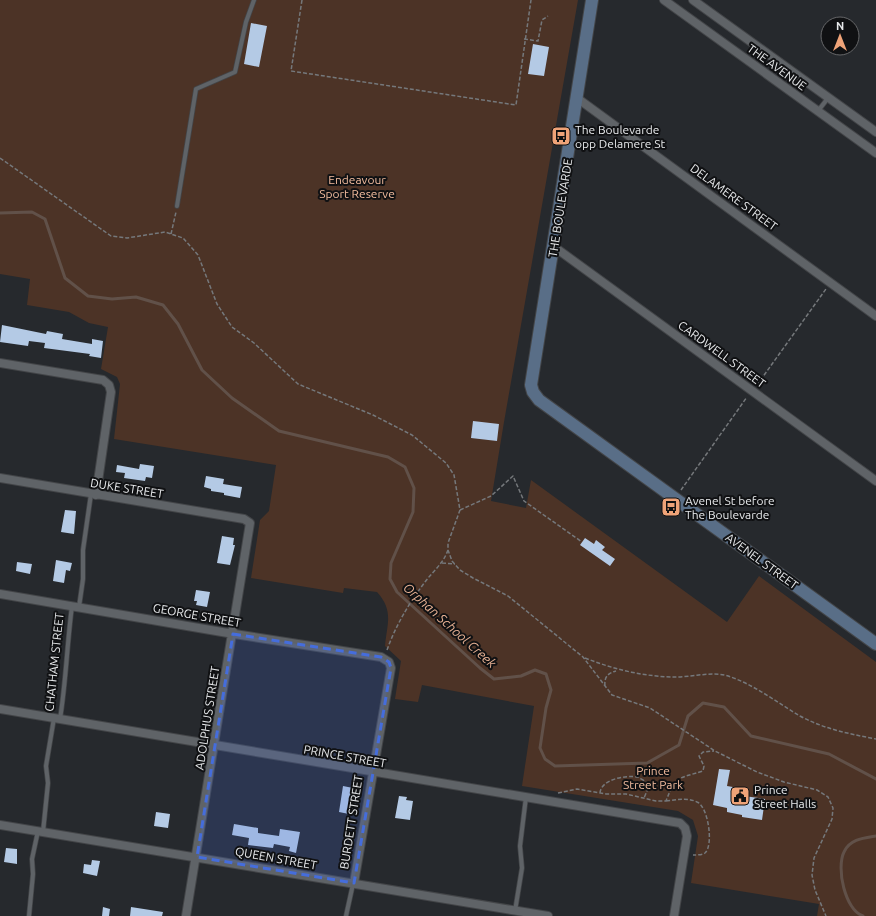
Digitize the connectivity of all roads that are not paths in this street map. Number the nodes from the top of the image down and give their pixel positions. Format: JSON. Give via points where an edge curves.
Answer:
{"nodes":[{"id":1,"x":254,"y":0,"type":"edge"},
{"id":2,"x":592,"y":0,"type":"edge"},
{"id":3,"x":664,"y":0,"type":"edge"},
{"id":4,"x":693,"y":0,"type":"edge"},
{"id":5,"x":577,"y":98,"type":"junction"},
{"id":6,"x":828,"y":98,"type":"junction"},
{"id":7,"x":818,"y":112,"type":"junction"},
{"id":8,"x":876,"y":132,"type":"edge"},
{"id":9,"x":876,"y":153,"type":"edge"},
{"id":10,"x":177,"y":206,"type":"road end"},
{"id":11,"x":554,"y":246,"type":"junction"},
{"id":12,"x":876,"y":316,"type":"edge"},
{"id":13,"x":0,"y":363,"type":"edge"},
{"id":14,"x":533,"y":392,"type":"joint"},
{"id":15,"x":0,"y":478,"type":"edge"},
{"id":16,"x":876,"y":481,"type":"edge"},
{"id":17,"x":94,"y":495,"type":"junction"},
{"id":18,"x":250,"y":523,"type":"joint"},
{"id":19,"x":0,"y":594,"type":"edge"},
{"id":20,"x":75,"y":607,"type":"junction"},
{"id":21,"x":233,"y":634,"type":"junction"},
{"id":22,"x":876,"y":644,"type":"edge"},
{"id":23,"x":386,"y":660,"type":"joint"},
{"id":24,"x":0,"y":709,"type":"edge"},
{"id":25,"x":57,"y":719,"type":"junction"},
{"id":26,"x":215,"y":746,"type":"junction"},
{"id":27,"x":371,"y":773,"type":"junction"},
{"id":28,"x":526,"y":797,"type":"junction"},
{"id":29,"x":0,"y":825,"type":"edge"},
{"id":30,"x":40,"y":831,"type":"junction"},
{"id":31,"x":197,"y":857,"type":"junction"},
{"id":32,"x":354,"y":883,"type":"junction"},
{"id":33,"x":510,"y":912,"type":"edge"},
{"id":34,"x":29,"y":916,"type":"edge"},
{"id":35,"x":186,"y":916,"type":"edge"},
{"id":36,"x":346,"y":916,"type":"edge"},
{"id":37,"x":548,"y":916,"type":"edge"},
{"id":38,"x":674,"y":916,"type":"edge"}],
"edges":[{"from":1,"to":10,"type":"lane","via":[[246,22],[235,72],[196,89]]},
{"from":2,"to":5,"type":"street","name":"THE BOULEVARDE"},
{"from":3,"to":7,"type":"street","name":"THE AVENUE"},
{"from":4,"to":6,"type":"street","name":"THE AVENUE"},
{"from":5,"to":11,"type":"street","name":"THE BOULEVARDE"},
{"from":5,"to":12,"type":"street","name":"DELAMERE STREET"},
{"from":6,"to":7,"type":"lane"},
{"from":6,"to":8,"type":"street","name":"THE AVENUE"},
{"from":7,"to":9,"type":"street","name":"THE AVENUE"},
{"from":11,"to":14,"type":"street","name":"THE BOULEVARDE","via":[[531,385]]},
{"from":11,"to":16,"type":"street","name":"CARDWELL STREET"},
{"from":13,"to":17,"type":"street","name":"CHATHAM STREET","via":[[103,380],[110,385]]},
{"from":14,"to":22,"type":"street","name":"AVENEL STREET"},
{"from":15,"to":17,"type":"street","name":"DUKE STREET"},
{"from":17,"to":18,"type":"street","name":"DUKE STREET","via":[[244,519]]},
{"from":17,"to":20,"type":"lane","name":"CHATHAM STREET"},
{"from":18,"to":21,"type":"street","name":"ADOLPHUS STREET"},
{"from":19,"to":20,"type":"street","name":"GEORGE STREET"},
{"from":20,"to":21,"type":"street","name":"GEORGE STREET"},
{"from":20,"to":25,"type":"lane","name":"CHATHAM STREET","via":[[68,636],[64,692]]},
{"from":21,"to":23,"type":"street","name":"GEORGE STREET"},
{"from":21,"to":26,"type":"street","name":"ADOLPHUS STREET"},
{"from":23,"to":27,"type":"street","name":"BURDETT STREET","via":[[391,668]]},
{"from":24,"to":25,"type":"street","name":"PRINCE STREET"},
{"from":25,"to":26,"type":"street","name":"PRINCE STREET"},
{"from":25,"to":30,"type":"lane","name":"CHATHAM STREET","via":[[46,766],[48,783]]},
{"from":26,"to":27,"type":"street","name":"PRINCE STREET"},
{"from":26,"to":31,"type":"street","name":"ADOLPHUS STREET"},
{"from":27,"to":28,"type":"street","name":"PRINCE STREET"},
{"from":27,"to":32,"type":"street","name":"BURDETT STREET"},
{"from":28,"to":33,"type":"lane","via":[[520,846],[522,868]]},
{"from":28,"to":38,"type":"street","name":"PRINCE STREET","via":[[680,823],[685,828],[687,836]]},
{"from":29,"to":30,"type":"street","name":"QUEEN STREET"},
{"from":30,"to":31,"type":"street","name":"QUEEN STREET"},
{"from":30,"to":34,"type":"lane","name":"CHATHAM STREET","via":[[32,859]]},
{"from":31,"to":32,"type":"street","name":"QUEEN STREET"},
{"from":31,"to":35,"type":"street","name":"ADOLPHUS STREET"},
{"from":32,"to":33,"type":"street","name":"QUEEN STREET"},
{"from":32,"to":36,"type":"lane","name":"BURDETT STREET"},
{"from":33,"to":37,"type":"street","name":"QUEEN STREET"}]}
